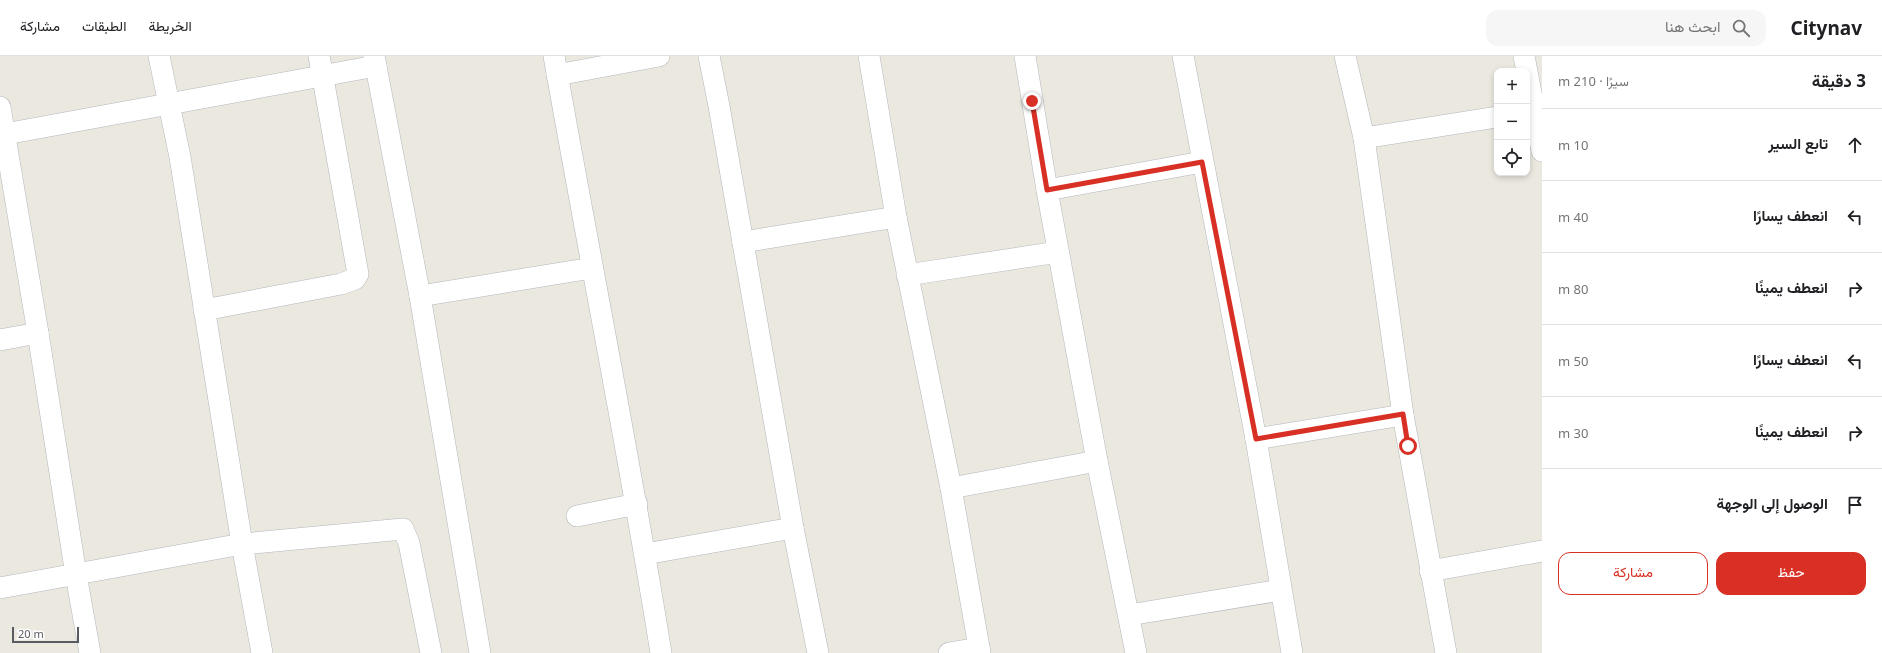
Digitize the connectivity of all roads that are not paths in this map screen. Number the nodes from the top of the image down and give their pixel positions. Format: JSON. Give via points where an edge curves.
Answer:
{"nodes":[{"id":1,"x":159,"y":56,"type":"edge"},
{"id":2,"x":659,"y":56,"type":"edge"},
{"id":3,"x":709,"y":56,"type":"edge"},
{"id":4,"x":869,"y":56,"type":"edge"},
{"id":5,"x":1025,"y":56,"type":"edge"},
{"id":6,"x":1183,"y":56,"type":"edge"},
{"id":7,"x":1345,"y":56,"type":"edge"},
{"id":8,"x":1524,"y":56,"type":"edge"},
{"id":9,"x":375,"y":61,"type":"edge"},
{"id":10,"x":321,"y":66,"type":"edge"},
{"id":11,"x":555,"y":66,"type":"edge"},
{"id":12,"x":170,"y":105,"type":"junction"},
{"id":13,"x":0,"y":107,"type":"edge"},
{"id":14,"x":1531,"y":112,"type":"edge"},
{"id":15,"x":1494,"y":117,"type":"edge"},
{"id":16,"x":3,"y":135,"type":"edge"},
{"id":17,"x":1364,"y":138,"type":"junction"},
{"id":18,"x":1542,"y":151,"type":"edge"},
{"id":19,"x":1202,"y":162,"type":"junction"},
{"id":20,"x":1047,"y":190,"type":"junction"},
{"id":21,"x":896,"y":217,"type":"junction"},
{"id":22,"x":743,"y":242,"type":"junction"},
{"id":23,"x":1058,"y":252,"type":"junction"},
{"id":24,"x":592,"y":268,"type":"junction"},
{"id":25,"x":907,"y":275,"type":"junction"},
{"id":26,"x":420,"y":296,"type":"junction"},
{"id":27,"x":204,"y":310,"type":"junction"},
{"id":28,"x":38,"y":333,"type":"junction"},
{"id":29,"x":0,"y":340,"type":"edge"},
{"id":30,"x":1403,"y":414,"type":"junction"},
{"id":31,"x":1256,"y":439,"type":"junction"},
{"id":32,"x":1097,"y":461,"type":"junction"},
{"id":33,"x":951,"y":488,"type":"junction"},
{"id":34,"x":637,"y":504,"type":"junction"},
{"id":35,"x":577,"y":516,"type":"dead end"},
{"id":36,"x":793,"y":528,"type":"junction"},
{"id":37,"x":242,"y":544,"type":"junction"},
{"id":38,"x":1542,"y":551,"type":"edge"},
{"id":39,"x":646,"y":554,"type":"junction"},
{"id":40,"x":1430,"y":571,"type":"junction"},
{"id":41,"x":76,"y":575,"type":"junction"},
{"id":42,"x":0,"y":588,"type":"edge"},
{"id":43,"x":1281,"y":590,"type":"junction"},
{"id":44,"x":1129,"y":615,"type":"junction"},
{"id":45,"x":979,"y":650,"type":"edge"},
{"id":46,"x":90,"y":653,"type":"edge"},
{"id":47,"x":262,"y":653,"type":"edge"},
{"id":48,"x":431,"y":653,"type":"edge"},
{"id":49,"x":480,"y":653,"type":"edge"},
{"id":50,"x":662,"y":653,"type":"edge"},
{"id":51,"x":818,"y":653,"type":"edge"},
{"id":52,"x":949,"y":653,"type":"edge"},
{"id":53,"x":1136,"y":653,"type":"edge"},
{"id":54,"x":1292,"y":653,"type":"edge"},
{"id":55,"x":1446,"y":653,"type":"edge"}],
"edges":[{"from":1,"to":12,"type":"street"},
{"from":2,"to":11,"type":"street"},
{"from":3,"to":22,"type":"street"},
{"from":4,"to":21,"type":"street"},
{"from":5,"to":20,"type":"street"},
{"from":6,"to":19,"type":"street"},
{"from":7,"to":17,"type":"street"},
{"from":8,"to":14,"type":"street"},
{"from":9,"to":10,"type":"street"},
{"from":9,"to":26,"type":"street"},
{"from":10,"to":12,"type":"street"},
{"from":10,"to":27,"type":"street","via":[[358,274],[355,279],[341,284]]},
{"from":11,"to":24,"type":"street"},
{"from":12,"to":16,"type":"street"},
{"from":12,"to":27,"type":"street"},
{"from":13,"to":16,"type":"street"},
{"from":14,"to":18,"type":"street"},
{"from":15,"to":17,"type":"street"},
{"from":16,"to":28,"type":"street"},
{"from":17,"to":30,"type":"street"},
{"from":19,"to":20,"type":"street"},
{"from":19,"to":31,"type":"street"},
{"from":20,"to":23,"type":"street"},
{"from":21,"to":22,"type":"street"},
{"from":21,"to":25,"type":"street"},
{"from":22,"to":36,"type":"street"},
{"from":23,"to":25,"type":"street"},
{"from":23,"to":32,"type":"street"},
{"from":24,"to":26,"type":"street"},
{"from":24,"to":34,"type":"street"},
{"from":25,"to":33,"type":"street"},
{"from":26,"to":49,"type":"street"},
{"from":27,"to":37,"type":"street"},
{"from":28,"to":29,"type":"street"},
{"from":28,"to":41,"type":"street"},
{"from":30,"to":31,"type":"street"},
{"from":30,"to":40,"type":"street"},
{"from":31,"to":43,"type":"street"},
{"from":32,"to":33,"type":"street"},
{"from":32,"to":44,"type":"street"},
{"from":33,"to":45,"type":"street"},
{"from":34,"to":35,"type":"street"},
{"from":34,"to":39,"type":"street"},
{"from":36,"to":39,"type":"street"},
{"from":36,"to":51,"type":"street"},
{"from":37,"to":41,"type":"street"},
{"from":37,"to":47,"type":"street"},
{"from":37,"to":48,"type":"street","via":[[403,529],[409,543]]},
{"from":38,"to":40,"type":"street"},
{"from":39,"to":50,"type":"street"},
{"from":40,"to":55,"type":"street"},
{"from":41,"to":42,"type":"street"},
{"from":41,"to":46,"type":"street"},
{"from":43,"to":44,"type":"street"},
{"from":43,"to":54,"type":"street"},
{"from":44,"to":53,"type":"street"},
{"from":45,"to":52,"type":"street"}]}
